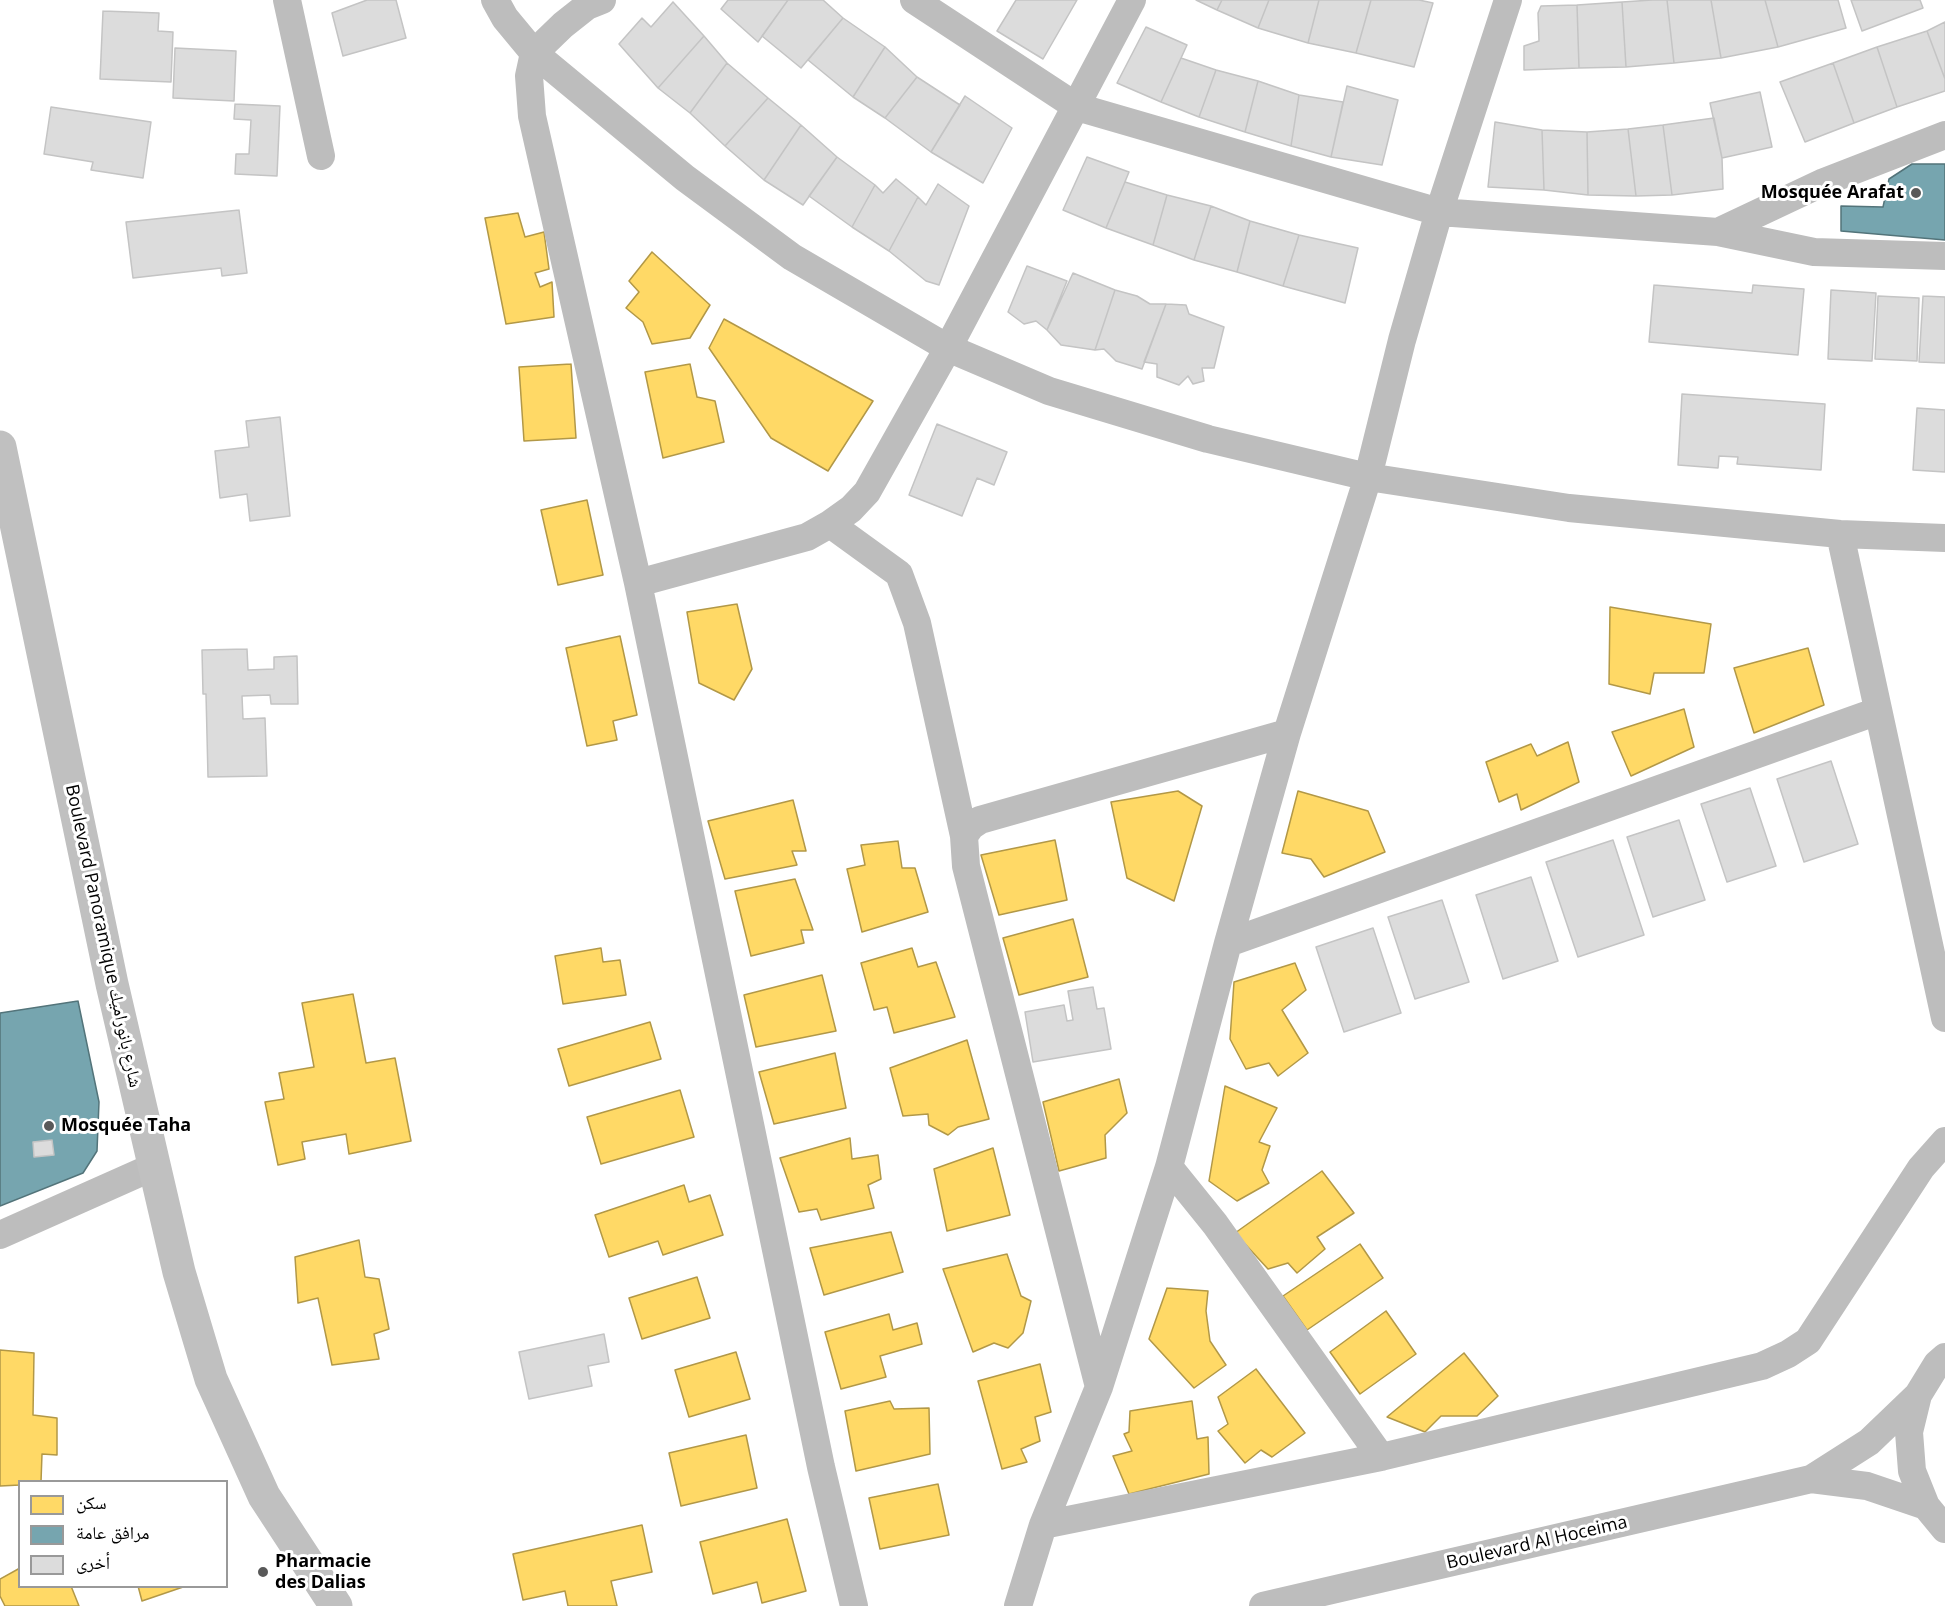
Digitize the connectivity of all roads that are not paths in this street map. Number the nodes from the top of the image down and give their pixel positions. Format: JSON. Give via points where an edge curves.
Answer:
{"nodes":[{"id":1,"x":287,"y":0,"type":"edge"},
{"id":2,"x":495,"y":0,"type":"edge"},
{"id":3,"x":602,"y":0,"type":"edge"},
{"id":4,"x":914,"y":0,"type":"edge"},
{"id":5,"x":1132,"y":0,"type":"edge"},
{"id":6,"x":1508,"y":0,"type":"edge"},
{"id":7,"x":534,"y":53,"type":"junction"},
{"id":8,"x":1077,"y":107,"type":"junction"},
{"id":9,"x":1945,"y":135,"type":"edge"},
{"id":10,"x":321,"y":156,"type":"dead end"},
{"id":11,"x":1439,"y":212,"type":"junction"},
{"id":12,"x":1718,"y":232,"type":"junction"},
{"id":13,"x":1945,"y":256,"type":"edge"},
{"id":14,"x":948,"y":348,"type":"junction"},
{"id":15,"x":0,"y":447,"type":"edge"},
{"id":16,"x":1368,"y":477,"type":"junction"},
{"id":17,"x":830,"y":524,"type":"junction"},
{"id":18,"x":1840,"y":534,"type":"junction"},
{"id":19,"x":1945,"y":538,"type":"edge"},
{"id":20,"x":638,"y":583,"type":"junction"},
{"id":21,"x":1878,"y":711,"type":"junction"},
{"id":22,"x":1287,"y":733,"type":"junction"},
{"id":23,"x":964,"y":836,"type":"junction"},
{"id":24,"x":1228,"y":943,"type":"junction"},
{"id":25,"x":1945,"y":1018,"type":"edge"},
{"id":26,"x":1945,"y":1141,"type":"edge"},
{"id":27,"x":155,"y":1166,"type":"junction"},
{"id":28,"x":1169,"y":1167,"type":"junction"},
{"id":29,"x":0,"y":1235,"type":"edge"},
{"id":30,"x":1945,"y":1357,"type":"edge"},
{"id":31,"x":1099,"y":1387,"type":"junction"},
{"id":32,"x":1918,"y":1395,"type":"junction"},
{"id":33,"x":1381,"y":1457,"type":"junction"},
{"id":34,"x":1811,"y":1479,"type":"junction"},
{"id":35,"x":1926,"y":1506,"type":"junction"},
{"id":36,"x":1043,"y":1525,"type":"junction"},
{"id":37,"x":1945,"y":1529,"type":"edge"},
{"id":38,"x":336,"y":1606,"type":"edge"},
{"id":39,"x":854,"y":1606,"type":"edge"},
{"id":40,"x":1018,"y":1606,"type":"edge"},
{"id":41,"x":1263,"y":1606,"type":"edge"}],
"edges":[{"from":1,"to":10,"type":"street"},
{"from":2,"to":7,"type":"street"},
{"from":3,"to":7,"type":"street","via":[[563,24]]},
{"from":4,"to":8,"type":"street"},
{"from":5,"to":8,"type":"street"},
{"from":6,"to":11,"type":"street"},
{"from":7,"to":14,"type":"street","via":[[685,178],[792,256]]},
{"from":7,"to":20,"type":"street","via":[[529,76],[532,116]]},
{"from":8,"to":11,"type":"street"},
{"from":8,"to":14,"type":"street"},
{"from":9,"to":12,"type":"street","via":[[1824,182]]},
{"from":11,"to":12,"type":"street"},
{"from":11,"to":16,"type":"street"},
{"from":12,"to":13,"type":"street","via":[[1814,252]]},
{"from":14,"to":16,"type":"street","via":[[1049,391],[1208,439]]},
{"from":14,"to":17,"type":"street","via":[[867,492]]},
{"from":15,"to":27,"type":"main road","name":"Boulevard Panoramique شارع بانوراميك","via":[[112,984]]},
{"from":16,"to":18,"type":"street","via":[[1569,508]]},
{"from":16,"to":22,"type":"street"},
{"from":17,"to":20,"type":"street","via":[[807,537]]},
{"from":17,"to":23,"type":"street","via":[[899,574],[917,623]]},
{"from":18,"to":19,"type":"street"},
{"from":18,"to":21,"type":"street"},
{"from":20,"to":39,"type":"street","via":[[821,1467]]},
{"from":21,"to":24,"type":"street"},
{"from":21,"to":25,"type":"street"},
{"from":22,"to":23,"type":"street","via":[[980,820]]},
{"from":22,"to":24,"type":"street"},
{"from":23,"to":31,"type":"street","via":[[966,866]]},
{"from":24,"to":28,"type":"street"},
{"from":26,"to":33,"type":"street","via":[[1921,1168],[1808,1341],[1788,1354],[1762,1366]]},
{"from":27,"to":29,"type":"street"},
{"from":27,"to":38,"type":"main road","name":"Boulevard Panoramique شارع بانوراميك","via":[[179,1272],[211,1379],[264,1496]]},
{"from":28,"to":31,"type":"street"},
{"from":28,"to":33,"type":"street","via":[[1215,1224]]},
{"from":30,"to":32,"type":"street","via":[[1936,1364]]},
{"from":31,"to":36,"type":"street"},
{"from":32,"to":34,"type":"street","name":"Boulevard Al Hoceima","via":[[1869,1442]]},
{"from":32,"to":35,"type":"street","via":[[1909,1432],[1912,1471]]},
{"from":33,"to":36,"type":"street"},
{"from":34,"to":35,"type":"street","name":"Boulevard Al Hoceima","via":[[1867,1486]]},
{"from":34,"to":41,"type":"street","name":"Boulevard Al Hoceima"},
{"from":35,"to":37,"type":"street"},
{"from":36,"to":40,"type":"street"}]}
